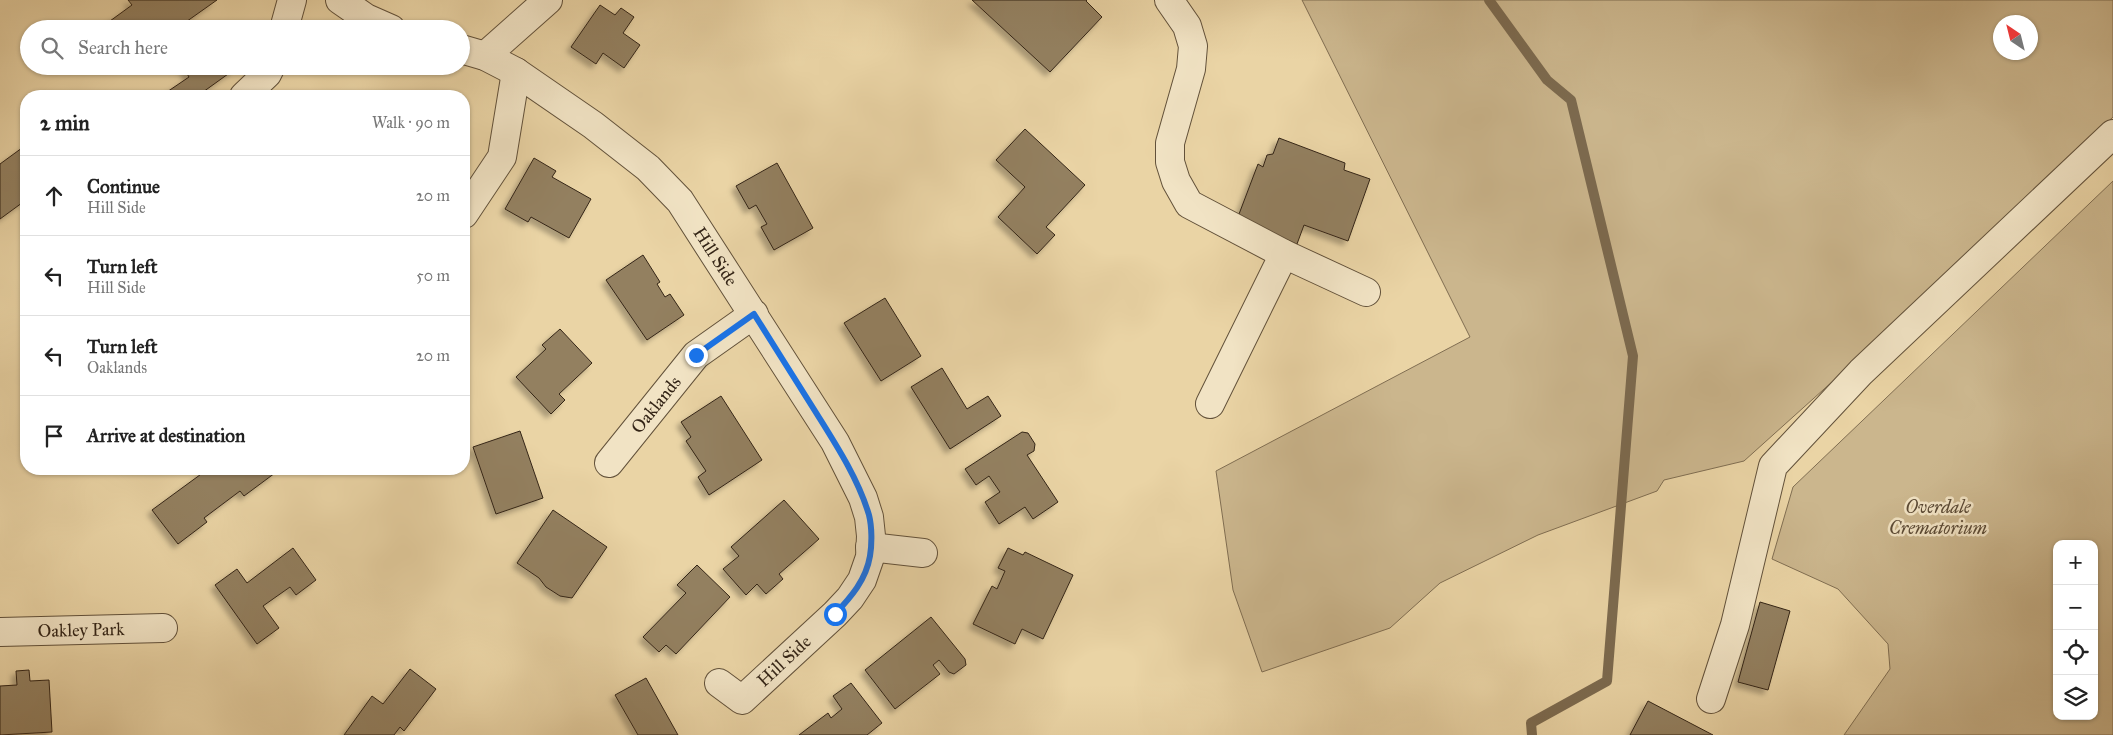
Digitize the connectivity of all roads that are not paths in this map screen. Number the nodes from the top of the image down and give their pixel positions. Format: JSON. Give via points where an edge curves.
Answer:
{"nodes":[{"id":1,"x":292,"y":0,"type":"edge"},
{"id":2,"x":340,"y":0,"type":"edge"},
{"id":3,"x":548,"y":0,"type":"edge"},
{"id":4,"x":1169,"y":0,"type":"edge"},
{"id":5,"x":286,"y":20,"type":"edge"},
{"id":6,"x":371,"y":20,"type":"edge"},
{"id":7,"x":473,"y":53,"type":"edge"},
{"id":8,"x":516,"y":72,"type":"junction"},
{"id":9,"x":266,"y":75,"type":"edge"},
{"id":10,"x":250,"y":90,"type":"edge"},
{"id":11,"x":2113,"y":134,"type":"edge"},
{"id":12,"x":470,"y":205,"type":"edge"},
{"id":13,"x":1284,"y":254,"type":"junction"},
{"id":14,"x":1366,"y":292,"type":"dead end"},
{"id":15,"x":754,"y":314,"type":"junction"},
{"id":16,"x":1210,"y":404,"type":"dead end"},
{"id":17,"x":610,"y":464,"type":"dead end"},
{"id":18,"x":870,"y":547,"type":"junction"},
{"id":19,"x":923,"y":553,"type":"dead end"},
{"id":20,"x":163,"y":628,"type":"dead end"},
{"id":21,"x":0,"y":632,"type":"edge"},
{"id":22,"x":718,"y":683,"type":"dead end"},
{"id":23,"x":1712,"y":699,"type":"dead end"}],
"edges":[{"from":1,"to":5,"type":"street"},
{"from":2,"to":6,"type":"street"},
{"from":3,"to":7,"type":"street"},
{"from":4,"to":13,"type":"street","via":[[1187,26],[1193,46],[1191,69],[1170,143],[1170,162],[1176,181],[1188,204]]},
{"from":7,"to":8,"type":"street","name":"Hill Side"},
{"from":8,"to":12,"type":"street","via":[[502,158]]},
{"from":8,"to":15,"type":"street","name":"Hill Side","via":[[648,168],[680,201]]},
{"from":9,"to":10,"type":"street"},
{"from":11,"to":23,"type":"street","via":[[1861,372],[1773,466],[1736,625]]},
{"from":13,"to":14,"type":"street"},
{"from":13,"to":16,"type":"street"},
{"from":15,"to":17,"type":"street","name":"Oaklands","via":[[696,355]]},
{"from":15,"to":18,"type":"street","name":"Hill Side","via":[[835,442],[863,498],[870,517]]},
{"from":18,"to":19,"type":"street"},
{"from":18,"to":22,"type":"street","name":"Hill Side","via":[[862,580],[850,598],[742,700]]},
{"from":20,"to":21,"type":"street","name":"Oakley Park"}]}
